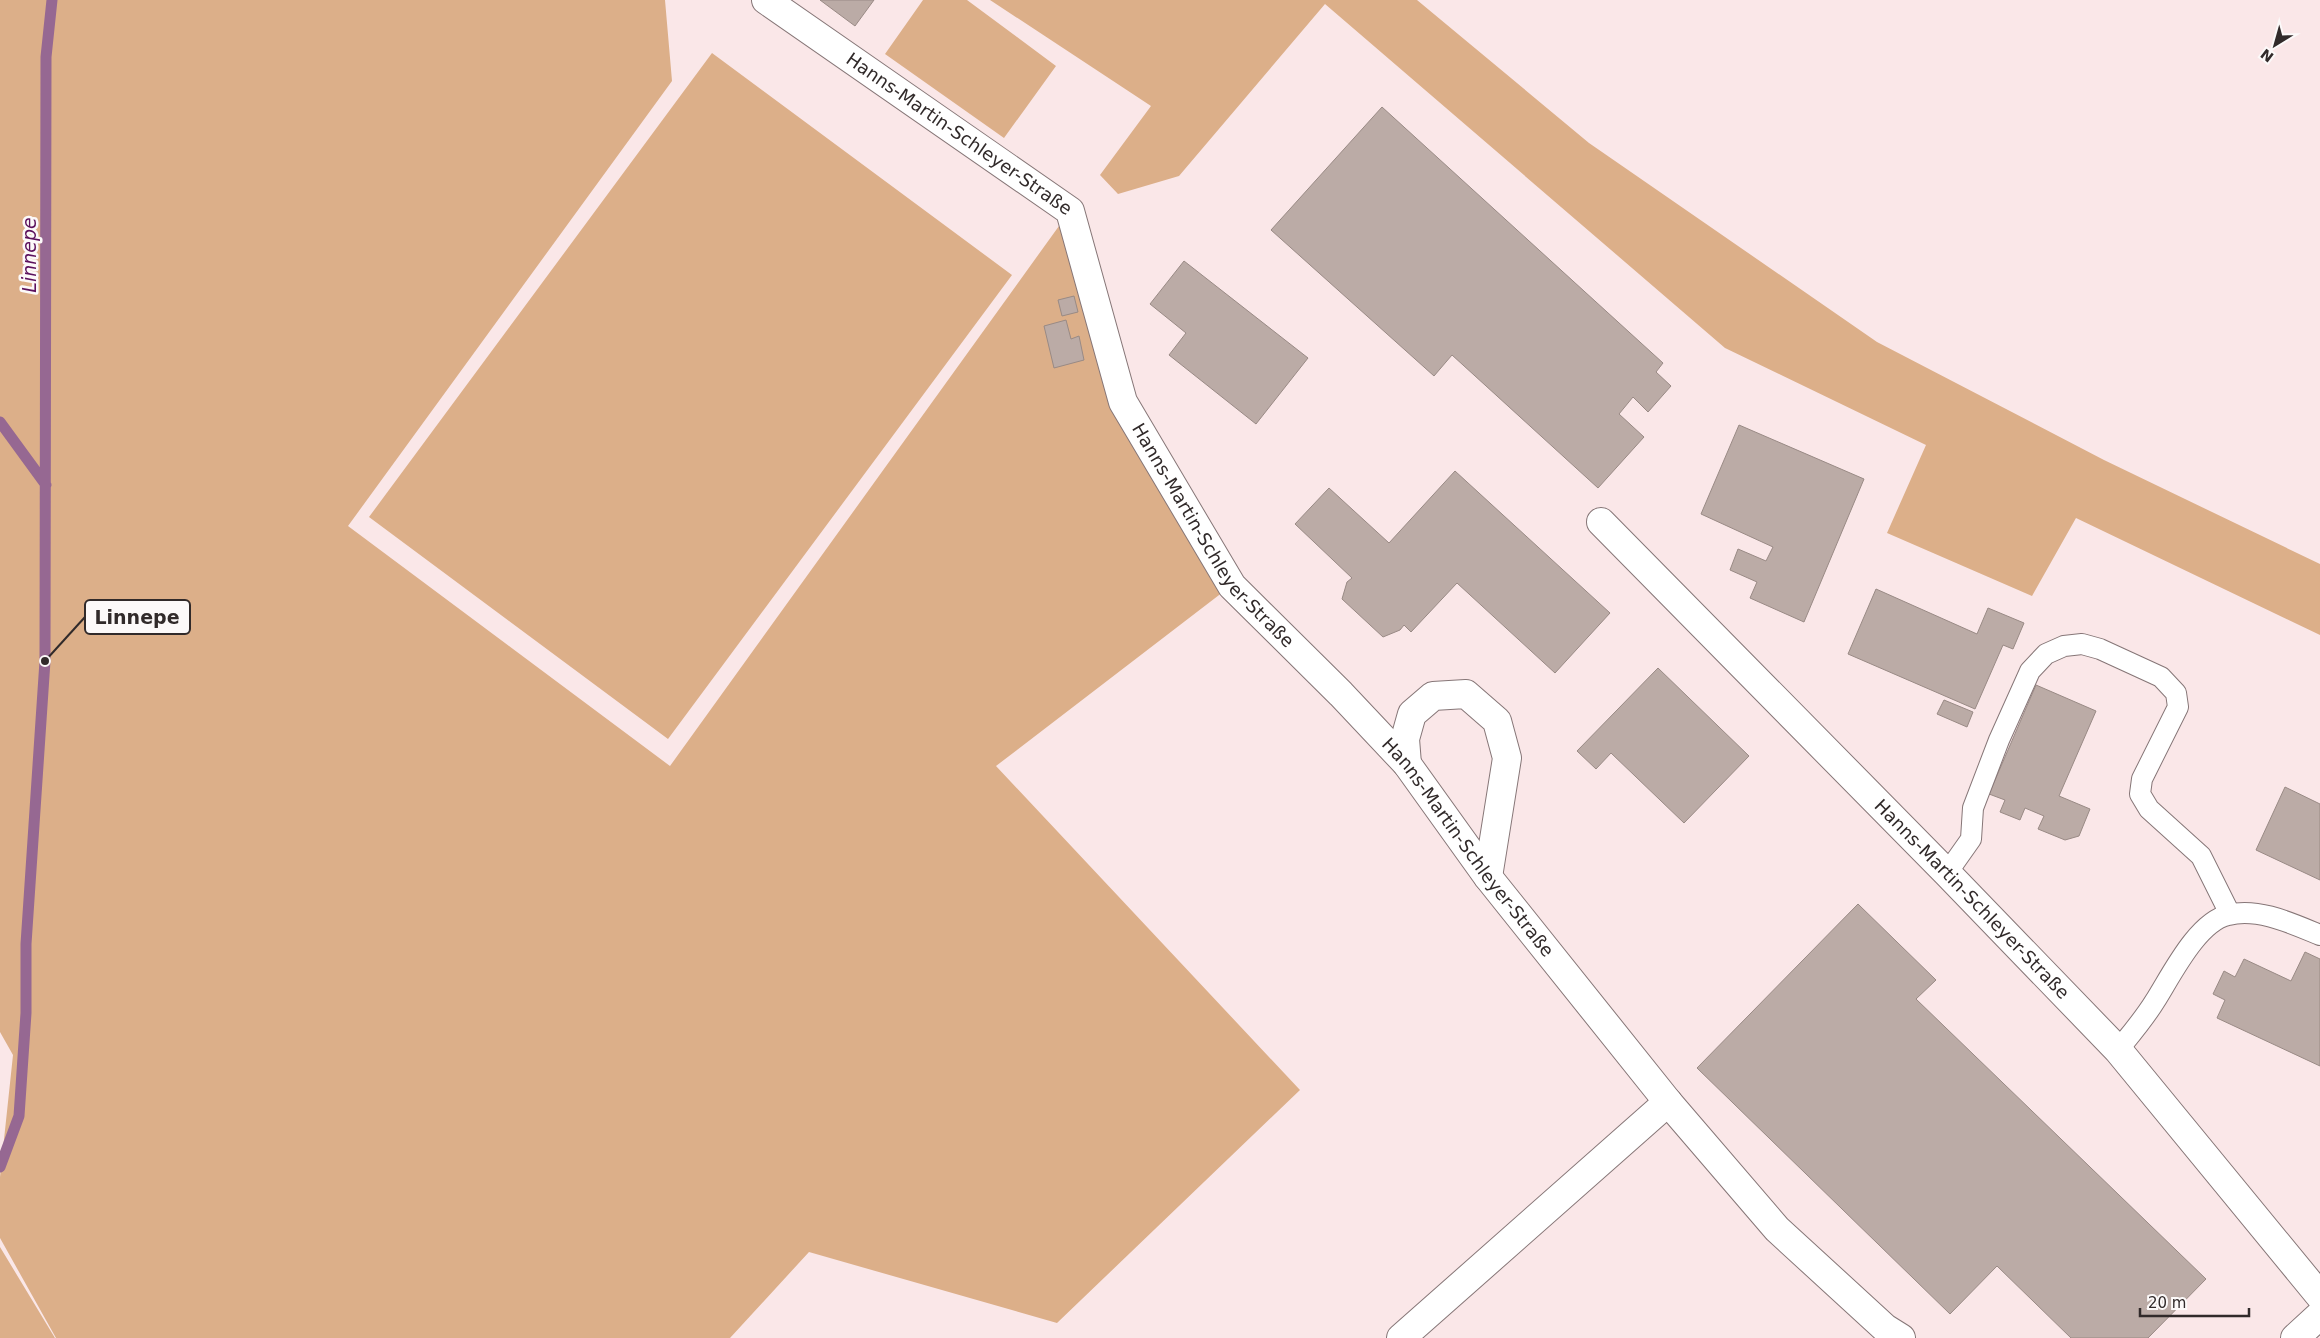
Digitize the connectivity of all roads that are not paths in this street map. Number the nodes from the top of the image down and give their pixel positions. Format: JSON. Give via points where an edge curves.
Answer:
{"nodes":[{"id":1,"x":766,"y":0,"type":"edge"},
{"id":2,"x":1602,"y":522,"type":"dead end"},
{"id":3,"x":1407,"y":764,"type":"junction"},
{"id":4,"x":1947,"y":873,"type":"junction"},
{"id":5,"x":1488,"y":877,"type":"junction"},
{"id":6,"x":2230,"y":914,"type":"junction"},
{"id":7,"x":2320,"y":935,"type":"edge"},
{"id":8,"x":2118,"y":1050,"type":"junction"},
{"id":9,"x":1668,"y":1102,"type":"junction"},
{"id":10,"x":2320,"y":1296,"type":"edge"},
{"id":11,"x":2320,"y":1315,"type":"edge"},
{"id":12,"x":1400,"y":1338,"type":"edge"},
{"id":13,"x":1901,"y":1338,"type":"edge"},
{"id":14,"x":2295,"y":1338,"type":"edge"}],
"edges":[{"from":1,"to":3,"type":"street","name":"Hanns-Martin-Schleyer-Straße","via":[[1070,211],[1123,402],[1232,586]]},
{"from":2,"to":4,"type":"street","name":"Hanns-Martin-Schleyer-Straße"},
{"from":3,"to":5,"type":"street","name":"Hanns-Martin-Schleyer-Straße"},
{"from":3,"to":5,"type":"street","via":[[1405,739],[1412,714],[1433,696],[1466,694],[1496,721],[1507,758]]},
{"from":4,"to":6,"type":"lane","via":[[1972,839],[1973,808],[2030,671],[2046,654],[2064,646],[2082,644],[2100,648],[2161,677],[2176,693],[2178,707],[2142,779],[2140,794],[2149,809],[2201,856]]},
{"from":4,"to":8,"type":"street","name":"Hanns-Martin-Schleyer-Straße"},
{"from":5,"to":9,"type":"street","name":"Hanns-Martin-Schleyer-Straße"},
{"from":6,"to":7,"type":"lane","via":[[2251,913],[2283,920]]},
{"from":6,"to":8,"type":"lane","via":[[2207,927]]},
{"from":8,"to":10,"type":"street","name":"Hanns-Martin-Schleyer-Straße"},
{"from":9,"to":12,"type":"street"},
{"from":9,"to":13,"type":"street","name":"Hanns-Martin-Schleyer-Straße","via":[[1777,1230],[1885,1328]]},
{"from":11,"to":14,"type":"street"}]}
